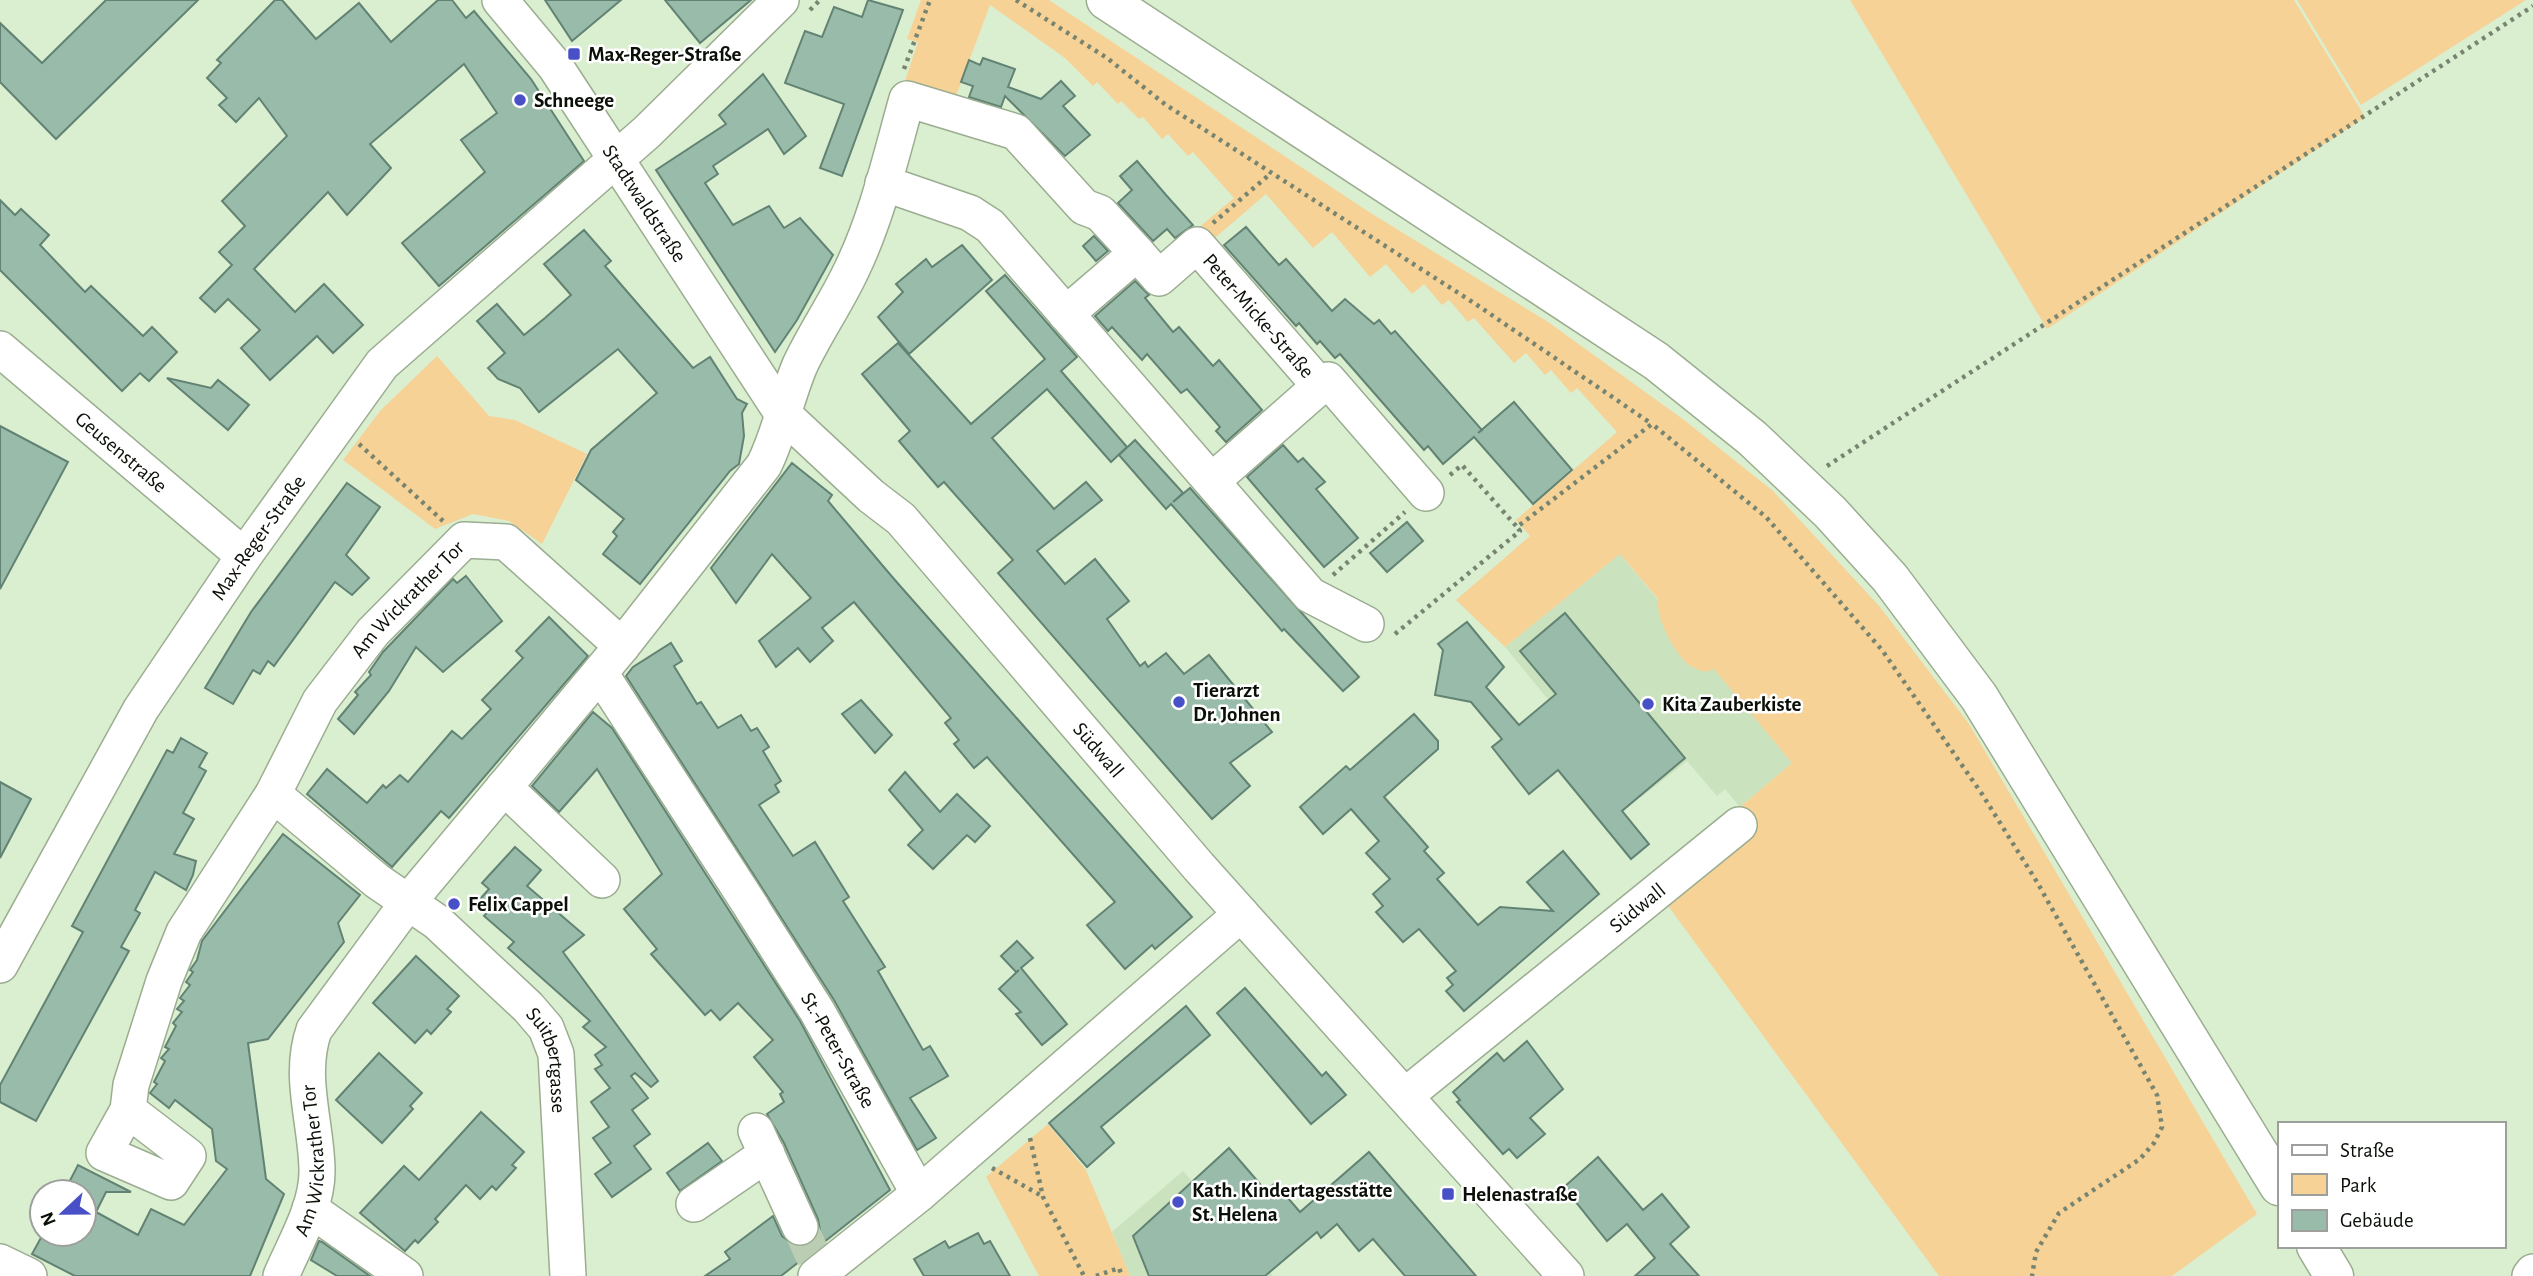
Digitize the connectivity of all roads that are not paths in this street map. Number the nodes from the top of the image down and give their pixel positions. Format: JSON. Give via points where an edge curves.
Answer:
{"nodes":[{"id":1,"x":500,"y":0,"type":"edge"},
{"id":2,"x":781,"y":0,"type":"edge"},
{"id":3,"x":1106,"y":0,"type":"edge"},
{"id":4,"x":617,"y":159,"type":"junction"},
{"id":5,"x":883,"y":183,"type":"junction"},
{"id":6,"x":1137,"y":253,"type":"junction"},
{"id":7,"x":1066,"y":314,"type":"junction"},
{"id":8,"x":0,"y":349,"type":"edge"},
{"id":9,"x":1320,"y":386,"type":"junction"},
{"id":10,"x":782,"y":413,"type":"junction"},
{"id":11,"x":1212,"y":481,"type":"junction"},
{"id":12,"x":1426,"y":493,"type":"road end"},
{"id":13,"x":244,"y":556,"type":"junction"},
{"id":14,"x":1366,"y":624,"type":"road end"},
{"id":15,"x":622,"y":646,"type":"junction"},
{"id":16,"x":600,"y":673,"type":"junction"},
{"id":17,"x":504,"y":787,"type":"junction"},
{"id":18,"x":273,"y":794,"type":"junction"},
{"id":19,"x":1739,"y":825,"type":"dead end"},
{"id":20,"x":602,"y":880,"type":"dead end"},
{"id":21,"x":409,"y":901,"type":"junction"},
{"id":22,"x":1241,"y":914,"type":"junction"},
{"id":23,"x":0,"y":965,"type":"edge"},
{"id":24,"x":1405,"y":1096,"type":"junction"},
{"id":25,"x":128,"y":1110,"type":"dead end"},
{"id":26,"x":2278,"y":1184,"type":"edge"},
{"id":27,"x":919,"y":1194,"type":"junction"},
{"id":28,"x":694,"y":1204,"type":"dead end"},
{"id":29,"x":310,"y":1209,"type":"junction"},
{"id":30,"x":800,"y":1227,"type":"tunnel mouth"},
{"id":31,"x":2317,"y":1248,"type":"edge"},
{"id":32,"x":0,"y":1262,"type":"edge"},
{"id":33,"x":817,"y":1269,"type":"edge"},
{"id":34,"x":29,"y":1276,"type":"edge"},
{"id":35,"x":281,"y":1276,"type":"edge"},
{"id":36,"x":405,"y":1276,"type":"edge"},
{"id":37,"x":568,"y":1276,"type":"edge"},
{"id":38,"x":1566,"y":1276,"type":"edge"},
{"id":39,"x":2334,"y":1276,"type":"edge"}],
"edges":[{"from":1,"to":4,"type":"street","name":"Stadtwaldstraße","via":[[555,66]]},
{"from":2,"to":4,"type":"street","name":"Max-Reger-Straße"},
{"from":3,"to":26,"type":"main road","via":[[1656,361],[1752,438],[1830,512],[1890,578],[1979,697]]},
{"from":4,"to":10,"type":"street","name":"Stadtwaldstraße"},
{"from":4,"to":13,"type":"street","name":"Max-Reger-Straße","via":[[382,364]]},
{"from":5,"to":6,"type":"street","name":"Peter-Micke-Straße","via":[[906,99],[1016,132],[1084,207],[1100,213]]},
{"from":5,"to":7,"type":"street","via":[[970,213],[990,226]]},
{"from":5,"to":10,"type":"street","via":[[852,270],[801,363]]},
{"from":6,"to":7,"type":"street"},
{"from":6,"to":9,"type":"street","name":"Peter-Micke-Straße","via":[[1159,278],[1196,245]]},
{"from":7,"to":11,"type":"street"},
{"from":8,"to":13,"type":"street","name":"Geusenstraße"},
{"from":9,"to":11,"type":"street","name":"Peter-Micke-Straße"},
{"from":9,"to":12,"type":"street","name":"Peter-Micke-Straße","via":[[1328,380]]},
{"from":10,"to":15,"type":"street","name":"Am Wickrather Tor","via":[[764,465]]},
{"from":10,"to":22,"type":"street","name":"Südwall","via":[[901,519]]},
{"from":11,"to":14,"type":"street","via":[[1310,595]]},
{"from":13,"to":23,"type":"street","name":"Max-Reger-Straße","via":[[141,709]]},
{"from":15,"to":16,"type":"street","name":"Am Wickrather Tor"},
{"from":15,"to":18,"type":"street","name":"Am Wickrather Tor","via":[[506,542],[464,540],[373,632],[320,701]]},
{"from":16,"to":17,"type":"street","name":"Am Wickrather Tor"},
{"from":16,"to":27,"type":"street","name":"St.-Peter-Straße","via":[[817,1011]]},
{"from":17,"to":20,"type":"street"},
{"from":17,"to":21,"type":"street","name":"Am Wickrather Tor"},
{"from":18,"to":21,"type":"street","via":[[377,881]]},
{"from":18,"to":25,"type":"street","name":"Am Wickrather Tor","via":[[184,932],[135,1072]]},
{"from":19,"to":24,"type":"street","name":"Südwall"},
{"from":21,"to":29,"type":"street","name":"Am Wickrather Tor","via":[[314,1030],[310,1042],[306,1077],[317,1171]]},
{"from":21,"to":37,"type":"street","name":"Suitbertgasse","via":[[437,922],[546,1028],[556,1054]]},
{"from":22,"to":24,"type":"street","name":"Südwall"},
{"from":22,"to":27,"type":"street"},
{"from":24,"to":38,"type":"street","name":"Südwall"},
{"from":27,"to":33,"type":"street"},
{"from":28,"to":30,"type":"street","via":[[762,1142]]},
{"from":29,"to":35,"type":"street","name":"Am Wickrather Tor"},
{"from":29,"to":36,"type":"street"},
{"from":31,"to":39,"type":"main road"},
{"from":32,"to":34,"type":"street"}]}
